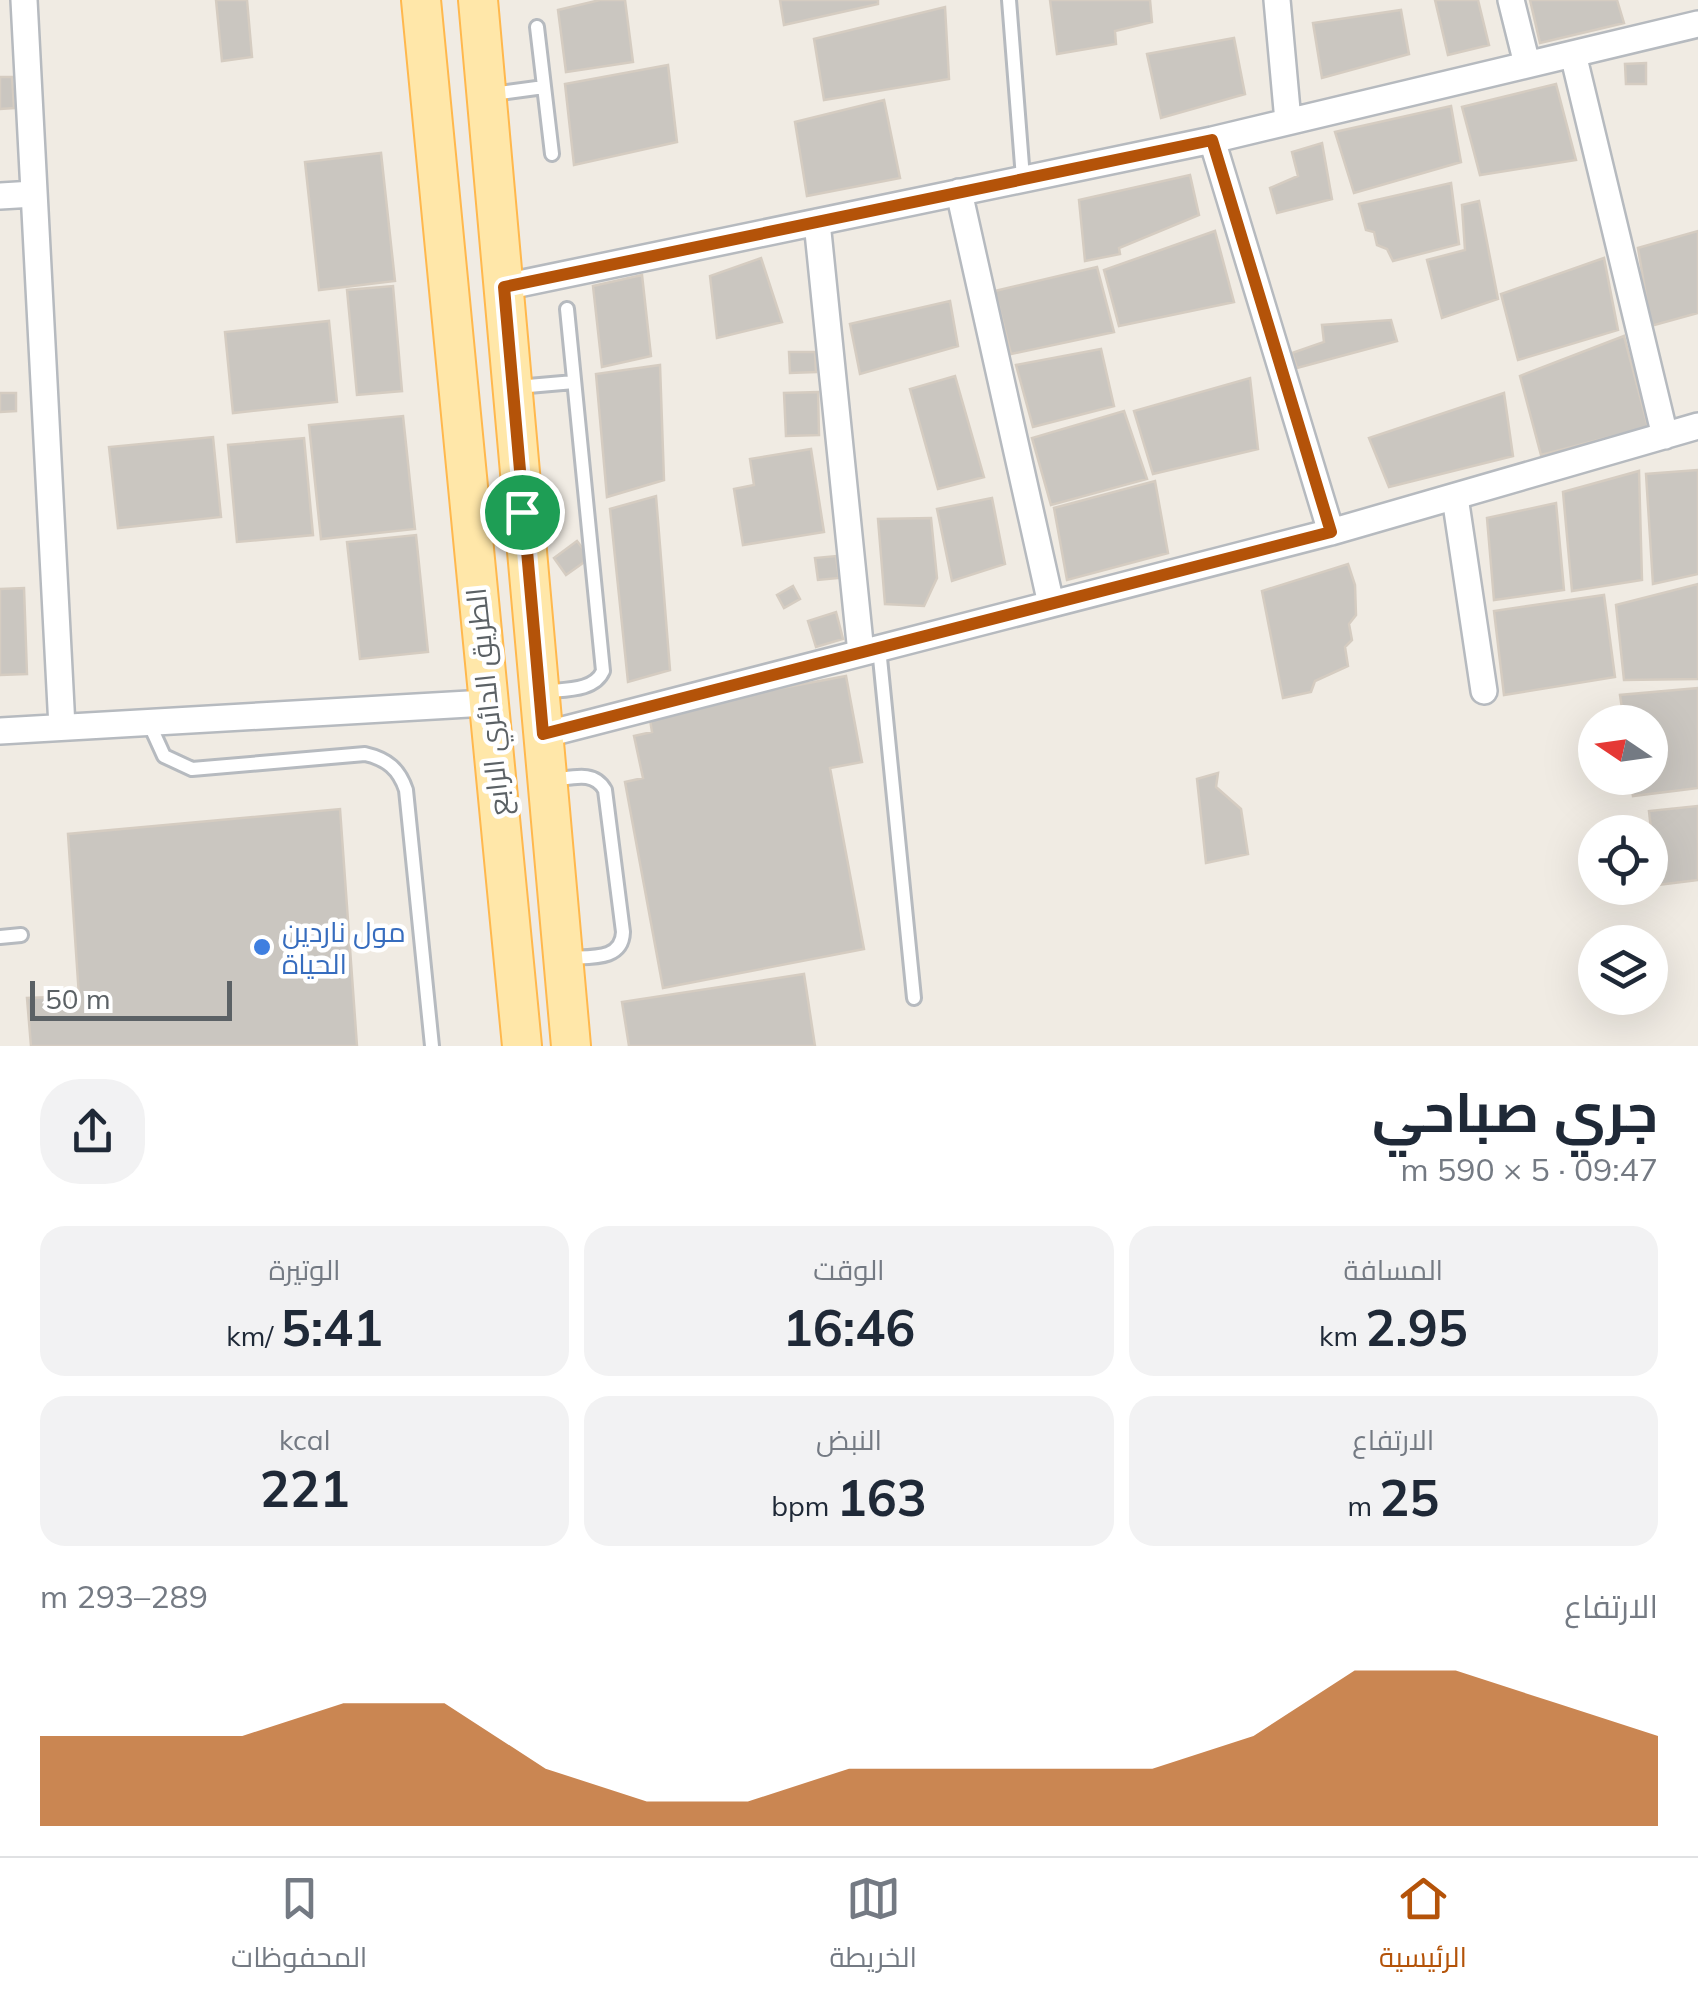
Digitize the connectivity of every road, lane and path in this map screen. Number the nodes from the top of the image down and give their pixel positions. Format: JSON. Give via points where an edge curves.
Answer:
{"nodes":[{"id":1,"x":24,"y":0,"type":"edge"},
{"id":2,"x":421,"y":0,"type":"edge"},
{"id":3,"x":478,"y":0,"type":"edge"},
{"id":4,"x":1009,"y":0,"type":"edge"},
{"id":5,"x":1278,"y":0,"type":"edge"},
{"id":6,"x":1511,"y":0,"type":"edge"},
{"id":7,"x":1698,"y":24,"type":"edge"},
{"id":8,"x":537,"y":27,"type":"dead end"},
{"id":9,"x":1573,"y":54,"type":"junction"},
{"id":10,"x":1527,"y":64,"type":"junction"},
{"id":11,"x":544,"y":87,"type":"junction"},
{"id":12,"x":487,"y":95,"type":"junction"},
{"id":13,"x":1288,"y":121,"type":"junction"},
{"id":14,"x":1212,"y":140,"type":"junction"},
{"id":15,"x":552,"y":154,"type":"dead end"},
{"id":16,"x":1023,"y":178,"type":"junction"},
{"id":17,"x":958,"y":192,"type":"junction"},
{"id":18,"x":34,"y":194,"type":"junction"},
{"id":19,"x":0,"y":196,"type":"edge"},
{"id":20,"x":817,"y":222,"type":"junction"},
{"id":21,"x":504,"y":287,"type":"junction"},
{"id":22,"x":567,"y":308,"type":"dead end"},
{"id":23,"x":574,"y":382,"type":"junction"},
{"id":24,"x":512,"y":388,"type":"junction"},
{"id":25,"x":1698,"y":426,"type":"edge"},
{"id":26,"x":1665,"y":436,"type":"junction"},
{"id":27,"x":1455,"y":496,"type":"junction"},
{"id":28,"x":522,"y":512,"type":"junction"},
{"id":29,"x":470,"y":519,"type":"junction"},
{"id":30,"x":1331,"y":532,"type":"junction"},
{"id":31,"x":1050,"y":604,"type":"junction"},
{"id":32,"x":870,"y":650,"type":"junction"},
{"id":33,"x":1484,"y":691,"type":"dead end"},
{"id":34,"x":539,"y":693,"type":"junction"},
{"id":35,"x":486,"y":703,"type":"junction"},
{"id":36,"x":150,"y":724,"type":"junction"},
{"id":37,"x":62,"y":727,"type":"junction"},
{"id":38,"x":0,"y":731,"type":"edge"},
{"id":39,"x":543,"y":734,"type":"junction"},
{"id":40,"x":547,"y":780,"type":"junction"},
{"id":41,"x":21,"y":936,"type":"dead end"},
{"id":42,"x":0,"y":937,"type":"edge"},
{"id":43,"x":563,"y":958,"type":"junction"},
{"id":44,"x":914,"y":998,"type":"dead end"},
{"id":45,"x":432,"y":1046,"type":"edge"},
{"id":46,"x":522,"y":1046,"type":"edge"},
{"id":47,"x":571,"y":1046,"type":"edge"}],
"edges":[{"from":1,"to":18,"type":"street"},
{"from":2,"to":29,"type":"main road","name":"الطريق الدائري الرابع"},
{"from":3,"to":12,"type":"main road","name":"الطريق الدائري الرابع"},
{"from":4,"to":16,"type":"lane"},
{"from":5,"to":13,"type":"street"},
{"from":6,"to":10,"type":"street"},
{"from":7,"to":9,"type":"street"},
{"from":8,"to":11,"type":"lane"},
{"from":9,"to":10,"type":"street"},
{"from":9,"to":26,"type":"street"},
{"from":10,"to":13,"type":"street"},
{"from":11,"to":12,"type":"lane"},
{"from":11,"to":15,"type":"lane"},
{"from":12,"to":21,"type":"main road","name":"الطريق الدائري الرابع"},
{"from":13,"to":14,"type":"street"},
{"from":14,"to":16,"type":"street"},
{"from":14,"to":30,"type":"street"},
{"from":16,"to":17,"type":"street"},
{"from":17,"to":20,"type":"street"},
{"from":17,"to":31,"type":"street"},
{"from":18,"to":19,"type":"street"},
{"from":18,"to":37,"type":"street"},
{"from":20,"to":21,"type":"street"},
{"from":20,"to":32,"type":"street"},
{"from":21,"to":24,"type":"main road","name":"الطريق الدائري الرابع"},
{"from":22,"to":23,"type":"lane"},
{"from":23,"to":24,"type":"lane"},
{"from":23,"to":34,"type":"lane","via":[[603,671],[591,685]]},
{"from":24,"to":28,"type":"main road","name":"الطريق الدائري الرابع"},
{"from":25,"to":26,"type":"street"},
{"from":26,"to":27,"type":"street"},
{"from":27,"to":30,"type":"street"},
{"from":27,"to":33,"type":"street"},
{"from":28,"to":29,"type":"main road"},
{"from":28,"to":34,"type":"main road","name":"الطريق الدائري الرابع"},
{"from":29,"to":35,"type":"main road","name":"الطريق الدائري الرابع"},
{"from":30,"to":31,"type":"street"},
{"from":31,"to":32,"type":"street"},
{"from":32,"to":39,"type":"street"},
{"from":32,"to":44,"type":"lane"},
{"from":34,"to":39,"type":"main road","name":"الطريق الدائري الرابع"},
{"from":35,"to":36,"type":"street"},
{"from":35,"to":46,"type":"main road","name":"الطريق الدائري الرابع"},
{"from":36,"to":37,"type":"street"},
{"from":36,"to":45,"type":"lane","via":[[164,756],[192,769],[365,754],[397,770],[406,790]]},
{"from":37,"to":38,"type":"street"},
{"from":39,"to":40,"type":"main road","name":"الطريق الدائري الرابع"},
{"from":40,"to":43,"type":"main road","name":"الطريق الدائري الرابع"},
{"from":40,"to":43,"type":"lane","via":[[588,776],[601,783],[623,932],[611,954]]},
{"from":41,"to":42,"type":"lane"},
{"from":43,"to":47,"type":"main road","name":"الطريق الدائري الرابع"}]}
